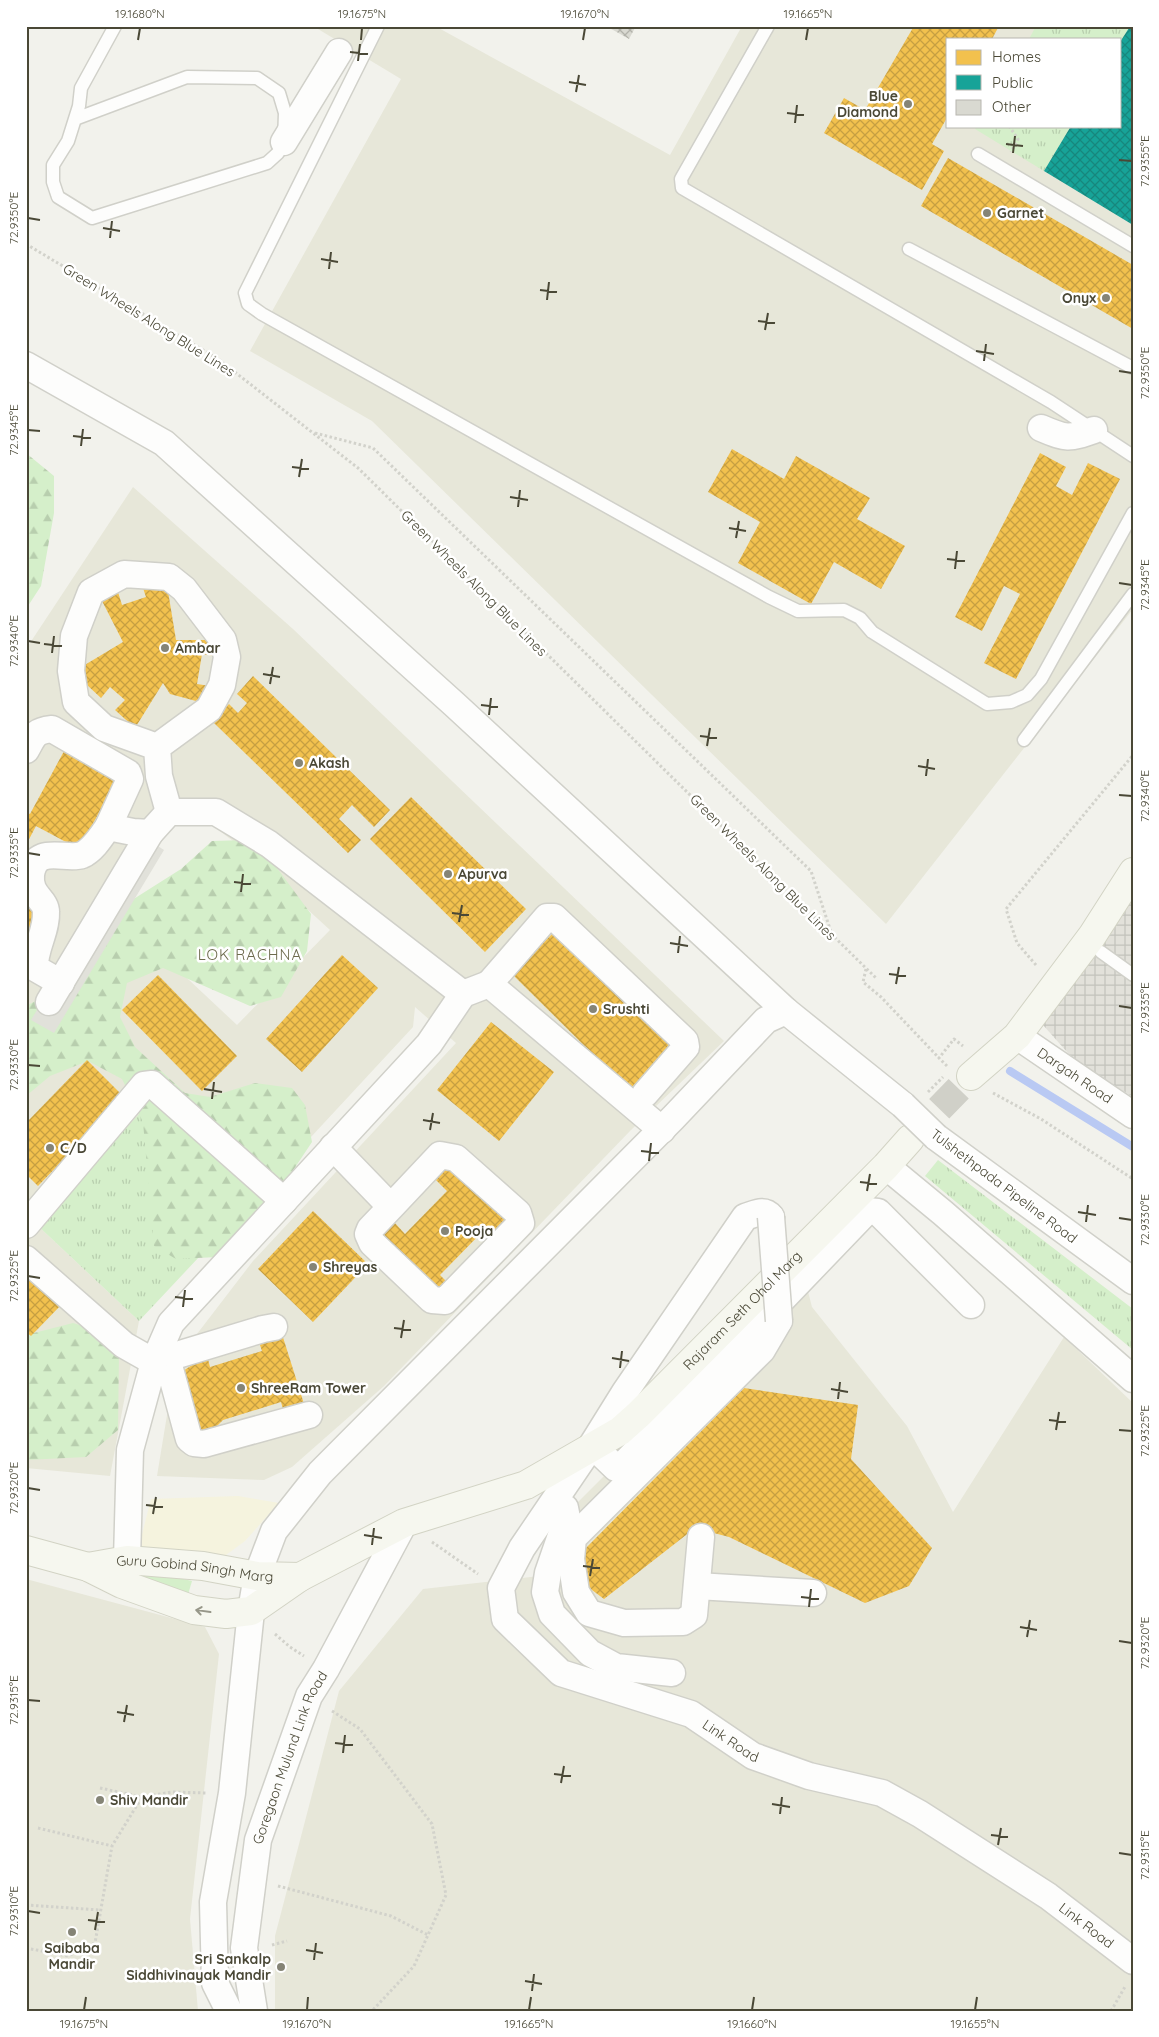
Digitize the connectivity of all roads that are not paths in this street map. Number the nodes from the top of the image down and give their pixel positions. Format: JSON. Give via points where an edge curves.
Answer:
{"nodes":[{"id":1,"x":115,"y":26,"type":"edge"},
{"id":2,"x":378,"y":26,"type":"edge"},
{"id":3,"x":768,"y":26,"type":"edge"},
{"id":4,"x":338,"y":52,"type":"dead end"},
{"id":5,"x":75,"y":119,"type":"junction"},
{"id":6,"x":284,"y":142,"type":"junction"},
{"id":7,"x":978,"y":154,"type":"dead end"},
{"id":8,"x":1133,"y":246,"type":"edge"},
{"id":9,"x":909,"y":250,"type":"dead end"},
{"id":10,"x":26,"y":365,"type":"edge"},
{"id":11,"x":1133,"y":368,"type":"edge"},
{"id":12,"x":1041,"y":428,"type":"dead end"},
{"id":13,"x":1094,"y":430,"type":"junction"},
{"id":14,"x":1133,"y":456,"type":"edge"},
{"id":15,"x":1133,"y":512,"type":"edge"},
{"id":16,"x":1133,"y":594,"type":"edge"},
{"id":17,"x":1024,"y":740,"type":"dead end"},
{"id":18,"x":157,"y":747,"type":"junction"},
{"id":19,"x":26,"y":750,"type":"edge"},
{"id":20,"x":169,"y":812,"type":"junction"},
{"id":21,"x":108,"y":827,"type":"junction"},
{"id":22,"x":150,"y":833,"type":"junction"},
{"id":23,"x":1133,"y":872,"type":"edge"},
{"id":24,"x":1101,"y":952,"type":"dead end"},
{"id":25,"x":30,"y":971,"type":"edge"},
{"id":26,"x":1133,"y":975,"type":"edge"},
{"id":27,"x":489,"y":984,"type":"junction"},
{"id":28,"x":463,"y":994,"type":"junction"},
{"id":29,"x":786,"y":1011,"type":"junction"},
{"id":30,"x":1017,"y":1036,"type":"junction"},
{"id":31,"x":981,"y":1084,"type":"tunnel mouth"},
{"id":32,"x":645,"y":1094,"type":"dead end"},
{"id":33,"x":1133,"y":1115,"type":"edge"},
{"id":34,"x":662,"y":1130,"type":"junction"},
{"id":35,"x":923,"y":1138,"type":"junction"},
{"id":36,"x":334,"y":1146,"type":"junction"},
{"id":37,"x":886,"y":1166,"type":"junction"},
{"id":38,"x":923,"y":1196,"type":"junction"},
{"id":39,"x":284,"y":1201,"type":"junction"},
{"id":40,"x":391,"y":1207,"type":"junction"},
{"id":41,"x":26,"y":1225,"type":"edge"},
{"id":42,"x":894,"y":1228,"type":"junction"},
{"id":43,"x":26,"y":1259,"type":"edge"},
{"id":44,"x":1133,"y":1281,"type":"edge"},
{"id":45,"x":971,"y":1305,"type":"dead end"},
{"id":46,"x":274,"y":1327,"type":"dead end"},
{"id":47,"x":161,"y":1360,"type":"junction"},
{"id":48,"x":1133,"y":1379,"type":"edge"},
{"id":49,"x":309,"y":1415,"type":"dead end"},
{"id":50,"x":592,"y":1445,"type":"junction"},
{"id":51,"x":554,"y":1503,"type":"junction"},
{"id":52,"x":404,"y":1523,"type":"junction"},
{"id":53,"x":701,"y":1537,"type":"dead end"},
{"id":54,"x":26,"y":1550,"type":"edge"},
{"id":55,"x":125,"y":1572,"type":"junction"},
{"id":56,"x":257,"y":1576,"type":"junction"},
{"id":57,"x":300,"y":1577,"type":"junction"},
{"id":58,"x":697,"y":1586,"type":"junction"},
{"id":59,"x":813,"y":1593,"type":"dead end"},
{"id":60,"x":251,"y":1611,"type":"junction"},
{"id":61,"x":672,"y":1673,"type":"dead end"},
{"id":62,"x":1130,"y":1972,"type":"edge"},
{"id":63,"x":229,"y":2011,"type":"edge"},
{"id":64,"x":254,"y":2011,"type":"edge"}],
"edges":[{"from":1,"to":5,"type":"lane","via":[[81,88]]},
{"from":2,"to":15,"type":"lane","via":[[246,292],[248,304],[262,314],[776,601],[798,612],[844,610],[860,618],[872,632],[987,704],[1011,702],[1028,694],[1041,680]]},
{"from":3,"to":13,"type":"lane","via":[[681,179],[682,188]]},
{"from":4,"to":6,"type":"street"},
{"from":5,"to":6,"type":"lane","via":[[187,77],[257,78],[279,93],[285,113]]},
{"from":5,"to":6,"type":"lane","via":[[68,141],[53,165],[53,182],[58,197],[92,218],[267,163]]},
{"from":7,"to":8,"type":"lane"},
{"from":9,"to":11,"type":"lane"},
{"from":10,"to":29,"type":"street","name":"Tulshethpada Pipeline Road","via":[[164,443],[439,690]]},
{"from":12,"to":13,"type":"street","via":[[1072,438]]},
{"from":13,"to":14,"type":"lane"},
{"from":16,"to":17,"type":"lane"},
{"from":18,"to":18,"type":"street","via":[[104,728],[76,702],[71,671],[74,636],[91,592],[124,574],[169,577],[184,589],[223,640],[227,657],[222,685],[209,709]]},
{"from":18,"to":20,"type":"street","via":[[159,776]]},
{"from":19,"to":21,"type":"street","via":[[35,734],[52,729],[128,773],[130,779]]},
{"from":20,"to":22,"type":"street"},
{"from":20,"to":28,"type":"street","via":[[216,812],[269,844]]},
{"from":21,"to":22,"type":"street"},
{"from":21,"to":25,"type":"street","via":[[93,847],[81,855],[56,854],[40,858],[35,864],[31,874],[32,890],[46,910],[46,926]]},
{"from":22,"to":25,"type":"street","via":[[55,992]]},
{"from":23,"to":30,"type":"street","via":[[1092,936]]},
{"from":24,"to":26,"type":"lane"},
{"from":27,"to":28,"type":"street"},
{"from":27,"to":32,"type":"street","via":[[547,917],[554,917],[685,1041],[686,1047]]},
{"from":27,"to":34,"type":"street"},
{"from":28,"to":36,"type":"street","via":[[428,1044]]},
{"from":29,"to":34,"type":"street","via":[[766,1020]]},
{"from":29,"to":35,"type":"street","name":"Tulshethpada Pipeline Road","bridge":true,"via":[[902,1105]]},
{"from":30,"to":31,"type":"street"},
{"from":30,"to":33,"type":"street","name":"Dargah Road"},
{"from":34,"to":56,"type":"street","via":[[320,1473],[274,1532]]},
{"from":35,"to":37,"type":"street","name":"Rajaram Seth Ohol Marg"},
{"from":35,"to":44,"type":"street","name":"Tulshethpada Pipeline Road"},
{"from":36,"to":39,"type":"street"},
{"from":36,"to":40,"type":"street"},
{"from":37,"to":38,"type":"street"},
{"from":37,"to":50,"type":"street","name":"Rajaram Seth Ohol Marg","via":[[640,1414],[620,1431]]},
{"from":38,"to":42,"type":"street"},
{"from":38,"to":48,"type":"street"},
{"from":39,"to":41,"type":"street","via":[[152,1084],[144,1085]]},
{"from":39,"to":47,"type":"street","via":[[170,1324]]},
{"from":40,"to":40,"type":"street","via":[[370,1229],[368,1234],[372,1243],[432,1300],[438,1302],[445,1301],[521,1223],[518,1213],[456,1158],[440,1155]]},
{"from":42,"to":45,"type":"street"},
{"from":42,"to":50,"type":"street","via":[[878,1212],[871,1210],[863,1214],[619,1469]]},
{"from":43,"to":47,"type":"street","via":[[124,1345]]},
{"from":46,"to":47,"type":"street"},
{"from":47,"to":49,"type":"street","via":[[189,1439],[194,1443],[204,1444]]},
{"from":47,"to":55,"type":"street","via":[[130,1450]]},
{"from":50,"to":51,"type":"street"},
{"from":50,"to":52,"type":"street","name":"Rajaram Seth Ohol Marg","via":[[526,1485]]},
{"from":50,"to":58,"type":"street","name":"Rajaram Seth Ohol Marg","bridge":true,"via":[[746,1217],[768,1213],[771,1217],[779,1321],[762,1350],[573,1538],[571,1559],[576,1592],[589,1613],[624,1623],[683,1622],[694,1616]]},
{"from":51,"to":61,"type":"street","via":[[565,1508],[567,1518],[548,1573],[545,1592],[552,1614],[590,1653],[616,1667]]},
{"from":51,"to":62,"type":"street","name":"Link Road","via":[[522,1548],[501,1590],[505,1620],[561,1672],[691,1714],[753,1756],[809,1776],[882,1793],[1048,1896]]},
{"from":52,"to":57,"type":"street","name":"Guru Gobind Singh Marg"},
{"from":52,"to":64,"type":"street","name":"Goregaon Mulund Link Road","via":[[309,1696],[258,1840],[244,1948]]},
{"from":53,"to":58,"type":"street"},
{"from":54,"to":55,"type":"street","name":"Guru Gobind Singh Marg","via":[[88,1567]]},
{"from":55,"to":56,"type":"street","name":"Guru Gobind Singh Marg","via":[[203,1566]]},
{"from":60,"to":55,"type":"street","name":"Guru Gobind Singh Marg","one_way":true,"via":[[226,1614],[194,1610]]},
{"from":56,"to":57,"type":"street","name":"Guru Gobind Singh Marg"},
{"from":56,"to":60,"type":"street"},
{"from":57,"to":60,"type":"street","name":"Guru Gobind Singh Marg"},
{"from":58,"to":59,"type":"street"},
{"from":60,"to":63,"type":"street","via":[[232,1793],[213,1902],[215,1983]]}]}
